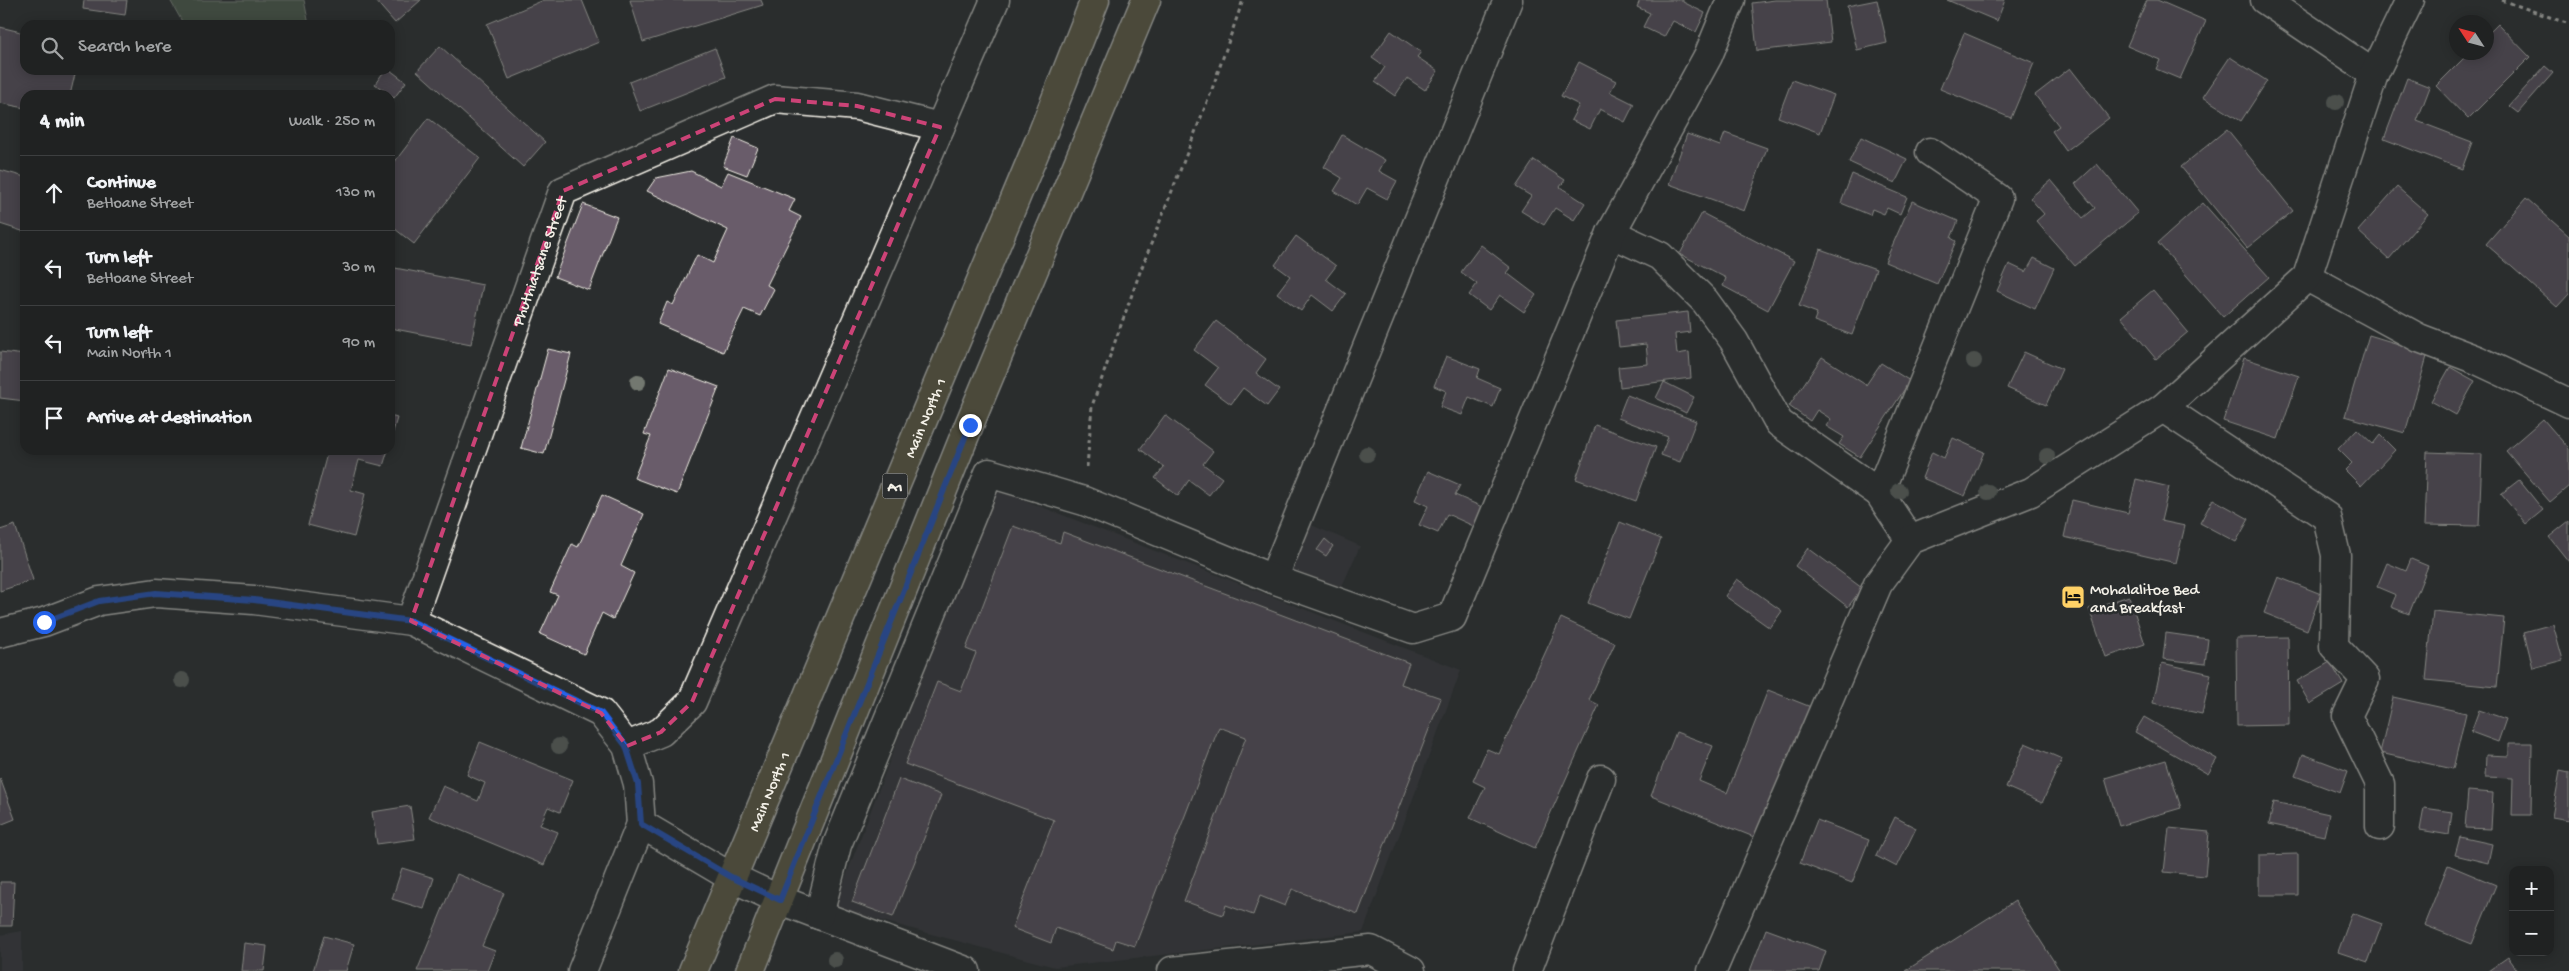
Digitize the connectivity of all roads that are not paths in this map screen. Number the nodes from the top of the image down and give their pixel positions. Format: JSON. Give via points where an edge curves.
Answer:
{"nodes":[{"id":1,"x":995,"y":0,"type":"edge"},
{"id":2,"x":1095,"y":0,"type":"edge"},
{"id":3,"x":1146,"y":0,"type":"edge"},
{"id":4,"x":1508,"y":0,"type":"edge"},
{"id":5,"x":1731,"y":0,"type":"edge"},
{"id":6,"x":2265,"y":0,"type":"edge"},
{"id":7,"x":2410,"y":0,"type":"edge"},
{"id":8,"x":2374,"y":74,"type":"junction"},
{"id":9,"x":940,"y":127,"type":"junction"},
{"id":10,"x":1930,"y":152,"type":"dead end"},
{"id":11,"x":1612,"y":233,"type":"junction"},
{"id":12,"x":2307,"y":277,"type":"junction"},
{"id":13,"x":2569,"y":402,"type":"edge"},
{"id":14,"x":2164,"y":408,"type":"junction"},
{"id":15,"x":1880,"y":493,"type":"junction"},
{"id":16,"x":1910,"y":540,"type":"junction"},
{"id":17,"x":1272,"y":579,"type":"junction"},
{"id":18,"x":411,"y":621,"type":"junction"},
{"id":19,"x":0,"y":633,"type":"edge"},
{"id":20,"x":626,"y":746,"type":"junction"},
{"id":21,"x":1601,"y":779,"type":"dead end"},
{"id":22,"x":641,"y":824,"type":"junction"},
{"id":23,"x":2380,"y":826,"type":"dead end"},
{"id":24,"x":731,"y":877,"type":"junction"},
{"id":25,"x":780,"y":900,"type":"junction"},
{"id":26,"x":819,"y":915,"type":"junction"},
{"id":27,"x":1367,"y":960,"type":"edge"},
{"id":28,"x":582,"y":971,"type":"edge"},
{"id":29,"x":694,"y":971,"type":"edge"},
{"id":30,"x":750,"y":971,"type":"edge"},
{"id":31,"x":966,"y":971,"type":"edge"},
{"id":32,"x":1172,"y":971,"type":"edge"},
{"id":33,"x":1411,"y":971,"type":"edge"},
{"id":34,"x":1528,"y":971,"type":"edge"},
{"id":35,"x":1712,"y":971,"type":"edge"}],
"edges":[{"from":1,"to":9,"type":"street"},
{"from":2,"to":24,"type":"main road","name":"Main North 1","number":"A1","via":[[1038,146]]},
{"from":3,"to":25,"type":"main road","via":[[966,434]]},
{"from":4,"to":17,"type":"street"},
{"from":5,"to":11,"type":"street","via":[[1708,56]]},
{"from":6,"to":8,"type":"street"},
{"from":7,"to":8,"type":"street"},
{"from":8,"to":12,"type":"street"},
{"from":9,"to":18,"type":"street","name":"Phuthiatsane Street","via":[[857,106],[776,99],[562,191]]},
{"from":9,"to":20,"type":"street","via":[[692,702],[661,732]]},
{"from":10,"to":15,"type":"street","via":[[1998,198]]},
{"from":11,"to":15,"type":"street","via":[[1660,256],[1705,301],[1734,341],[1778,423]]},
{"from":11,"to":17,"type":"street","via":[[1452,617],[1413,629]]},
{"from":12,"to":13,"type":"street","via":[[2419,338],[2477,360]]},
{"from":12,"to":14,"type":"street"},
{"from":14,"to":16,"type":"street","via":[[2031,492]]},
{"from":14,"to":23,"type":"street","via":[[2327,517],[2336,555],[2334,646],[2365,679],[2348,716],[2380,784]]},
{"from":15,"to":16,"type":"street"},
{"from":16,"to":35,"type":"street","via":[[1878,584]]},
{"from":17,"to":26,"type":"street","via":[[1084,501],[990,473],[837,845]]},
{"from":18,"to":19,"type":"street","via":[[254,600],[156,593],[99,601],[44,622]]},
{"from":18,"to":20,"type":"street","via":[[601,713]]},
{"from":20,"to":22,"type":"street","via":[[638,784]]},
{"from":21,"to":34,"type":"street"},
{"from":22,"to":24,"type":"street"},
{"from":22,"to":28,"type":"street"},
{"from":24,"to":25,"type":"street"},
{"from":24,"to":29,"type":"main road","name":"Main North 1","number":"A1"},
{"from":25,"to":26,"type":"street"},
{"from":25,"to":30,"type":"main road"},
{"from":26,"to":31,"type":"street"},
{"from":27,"to":32,"type":"street"},
{"from":27,"to":33,"type":"street"}]}
